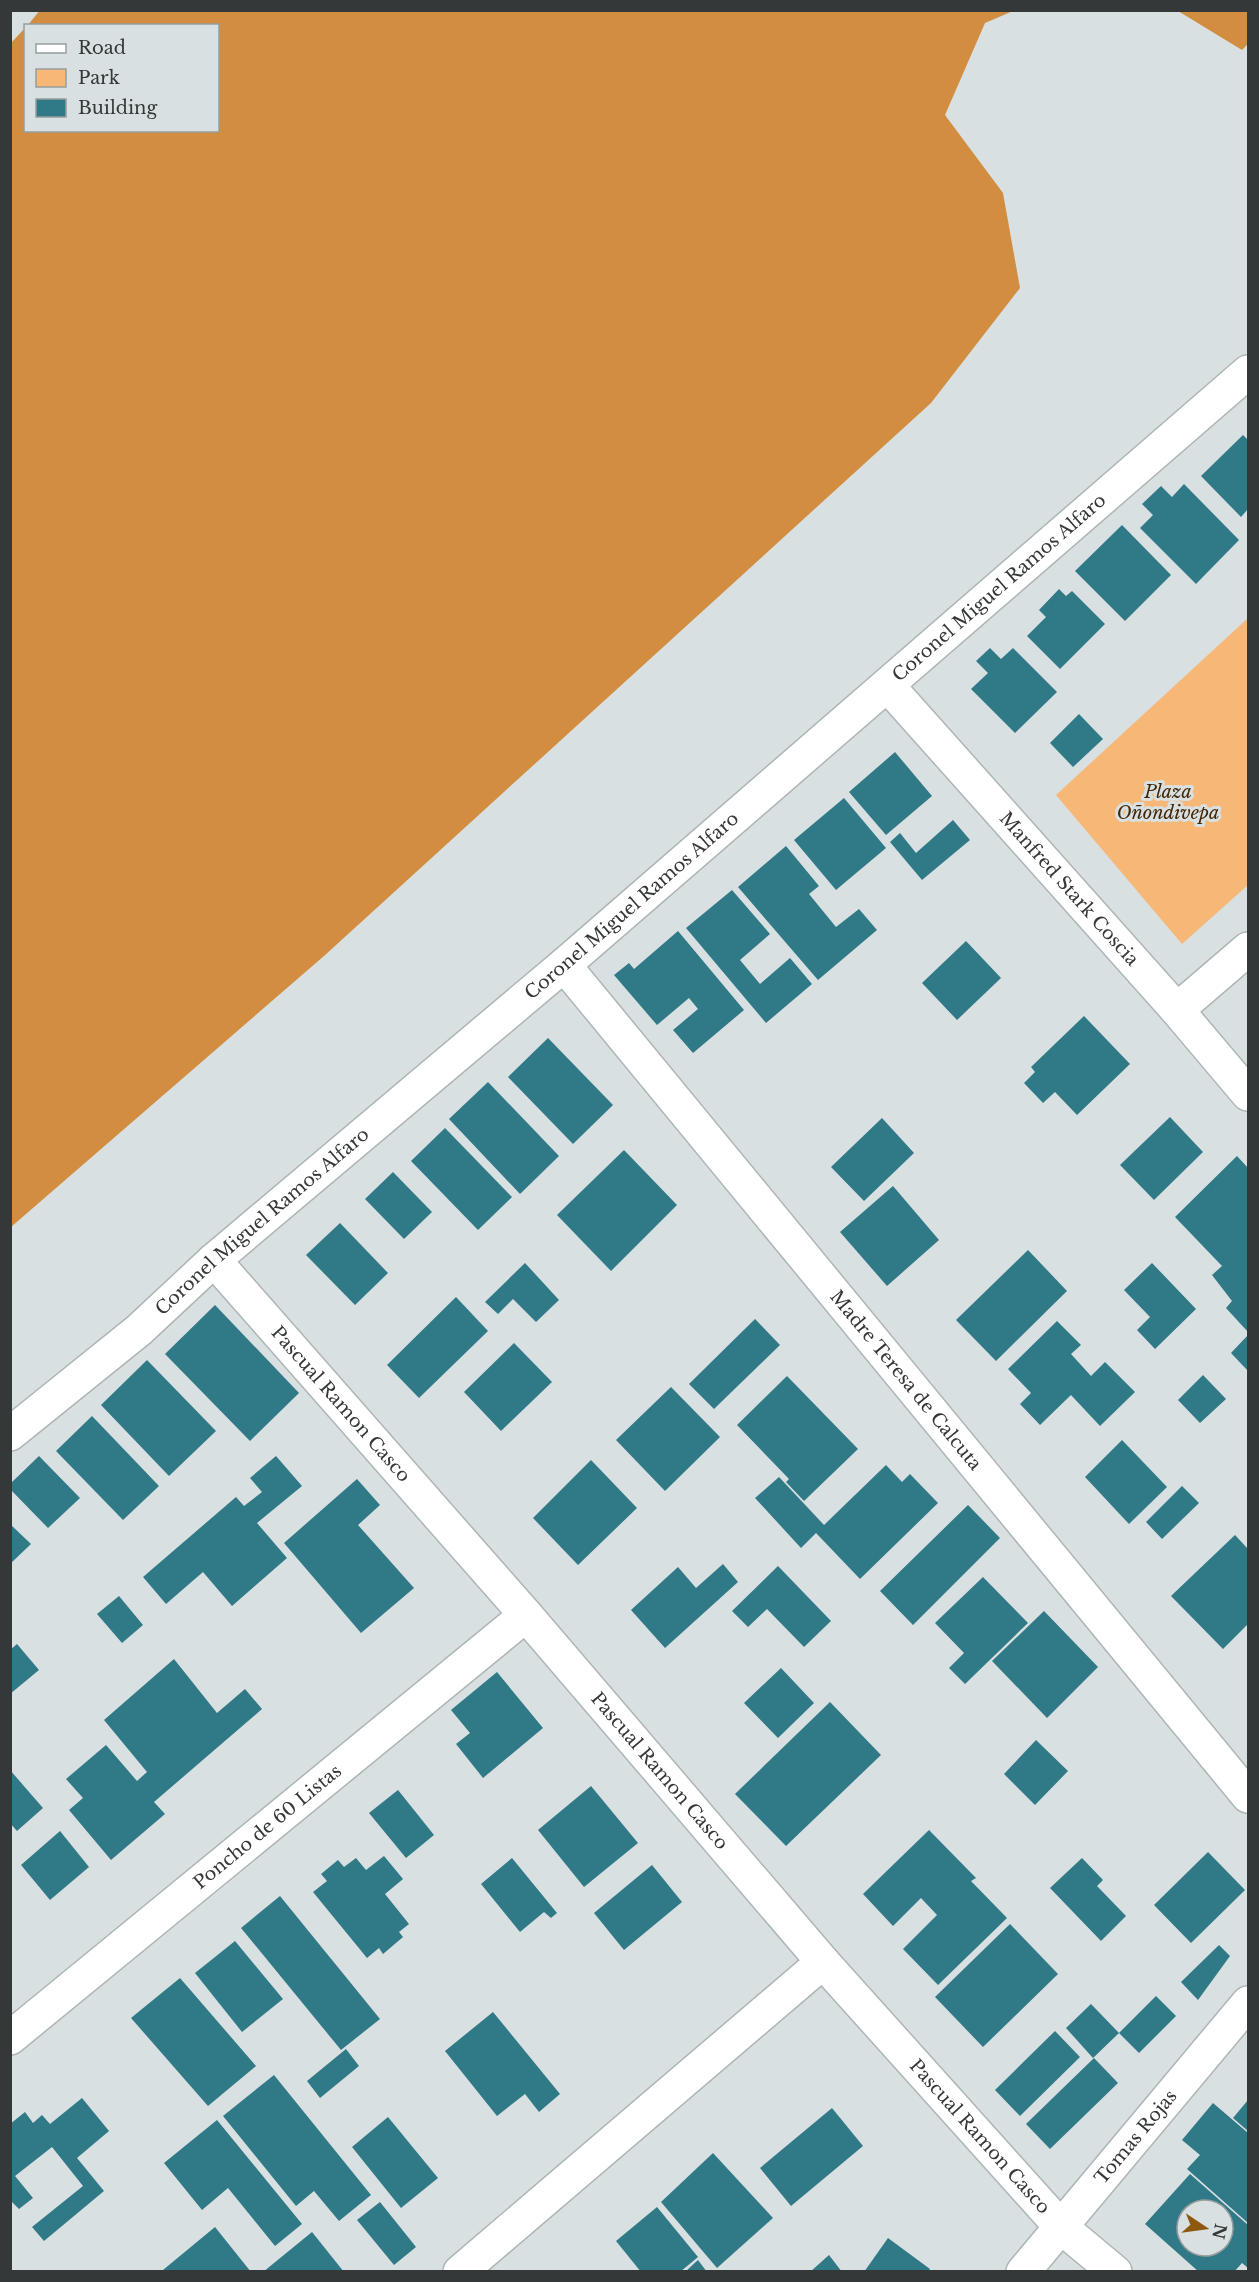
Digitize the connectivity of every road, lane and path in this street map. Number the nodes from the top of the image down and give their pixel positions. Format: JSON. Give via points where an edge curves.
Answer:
{"nodes":[{"id":1,"x":1248,"y":372,"type":"edge"},
{"id":2,"x":888,"y":686,"type":"junction"},
{"id":3,"x":1248,"y":949,"type":"edge"},
{"id":4,"x":564,"y":965,"type":"junction"},
{"id":5,"x":1177,"y":1010,"type":"junction"},
{"id":6,"x":1248,"y":1094,"type":"edge"},
{"id":7,"x":214,"y":1260,"type":"junction"},
{"id":8,"x":10,"y":1434,"type":"edge"},
{"id":9,"x":526,"y":1615,"type":"junction"},
{"id":10,"x":1248,"y":1796,"type":"edge"},
{"id":11,"x":823,"y":1962,"type":"junction"},
{"id":12,"x":1248,"y":2003,"type":"edge"},
{"id":13,"x":10,"y":2038,"type":"edge"},
{"id":14,"x":1061,"y":2228,"type":"junction"},
{"id":15,"x":460,"y":2271,"type":"edge"},
{"id":16,"x":1023,"y":2271,"type":"edge"},
{"id":17,"x":1115,"y":2271,"type":"edge"}],
"edges":[{"from":1,"to":2,"type":"street","name":"Coronel Miguel Ramos Alfaro"},
{"from":2,"to":4,"type":"street","name":"Coronel Miguel Ramos Alfaro"},
{"from":2,"to":5,"type":"street","name":"Manfred Stark Coscia"},
{"from":3,"to":5,"type":"street"},
{"from":4,"to":7,"type":"street","name":"Coronel Miguel Ramos Alfaro"},
{"from":4,"to":10,"type":"street","name":"Madre Teresa de Calcuta"},
{"from":5,"to":6,"type":"street","name":"Manfred Stark Coscia"},
{"from":7,"to":8,"type":"street","name":"Coronel Miguel Ramos Alfaro","via":[[139,1330]]},
{"from":7,"to":9,"type":"street","name":"Pascual Ramon Casco"},
{"from":9,"to":11,"type":"street","name":"Pascual Ramon Casco"},
{"from":9,"to":13,"type":"street","name":"Poncho de 60 Listas"},
{"from":11,"to":14,"type":"street","name":"Pascual Ramon Casco"},
{"from":11,"to":15,"type":"street"},
{"from":12,"to":14,"type":"street","name":"Tomas Rojas"},
{"from":14,"to":16,"type":"street","name":"Tomas Rojas"},
{"from":14,"to":17,"type":"street","name":"Pascual Ramon Casco"}]}
